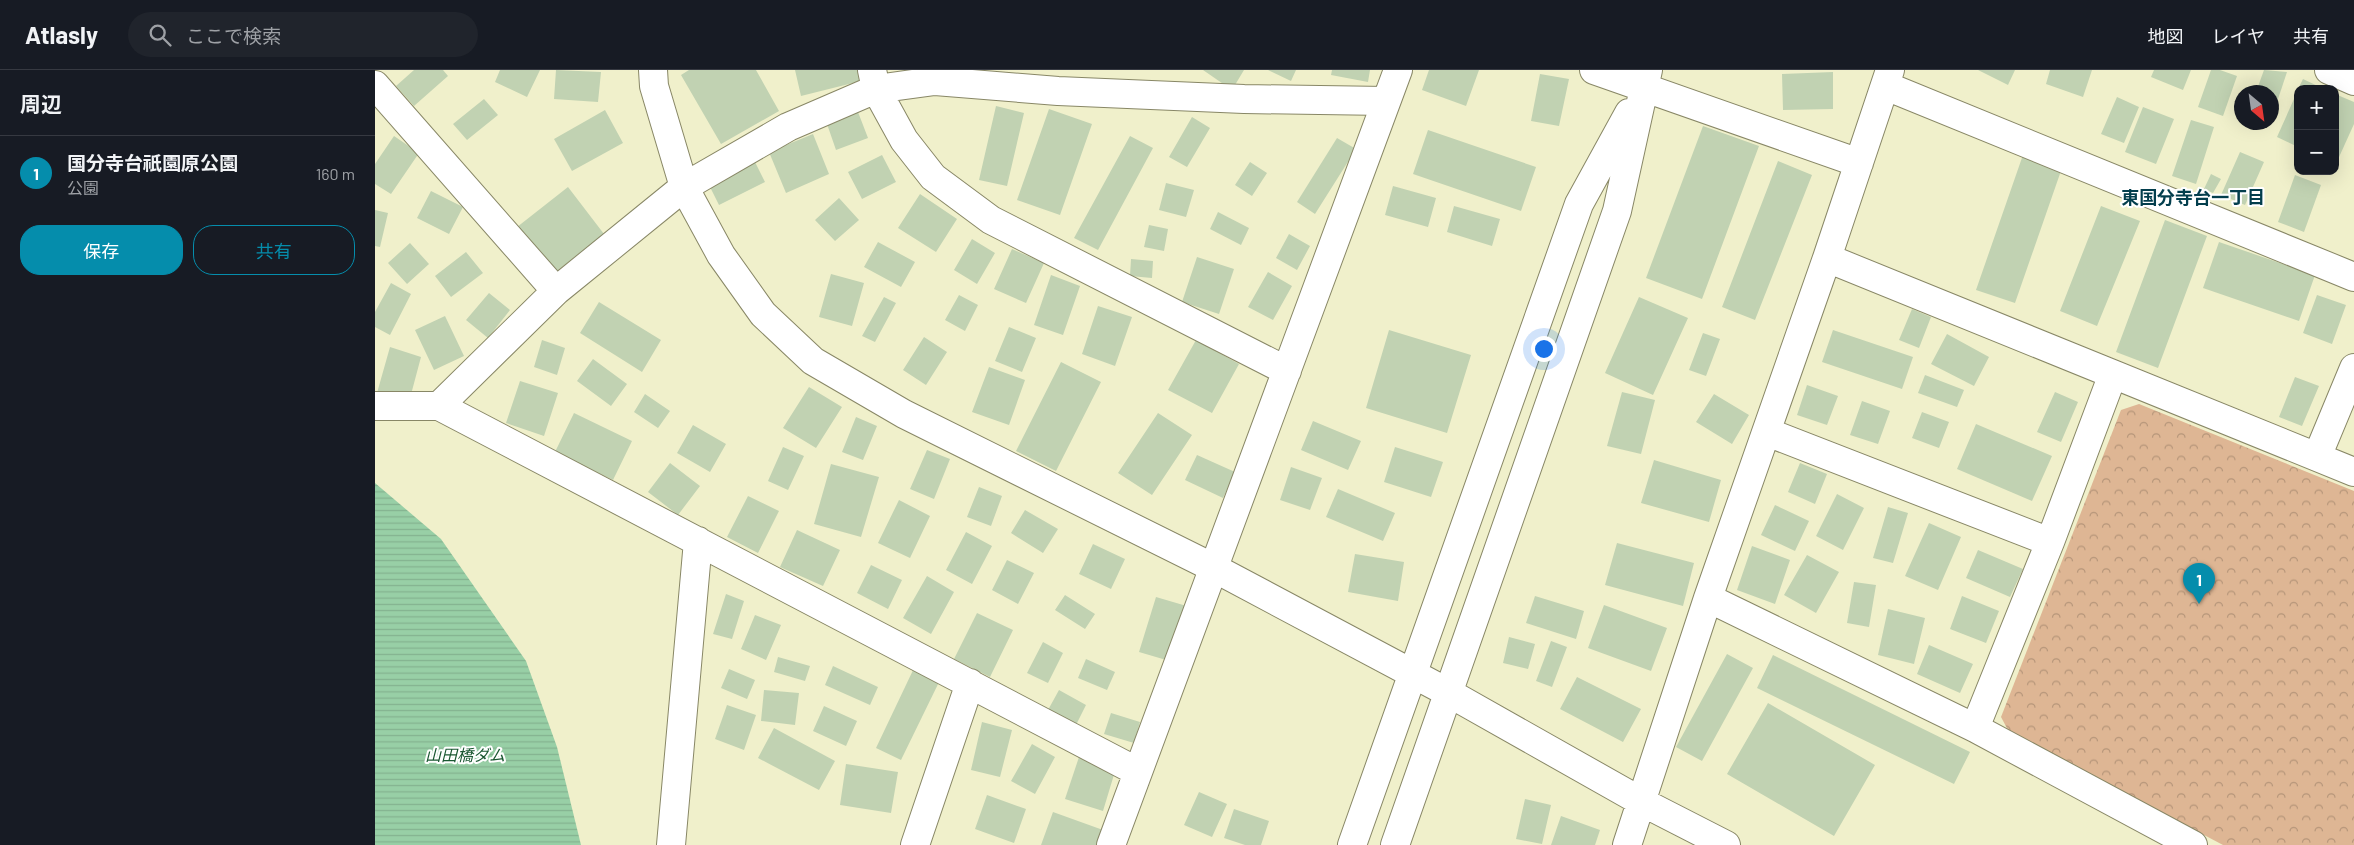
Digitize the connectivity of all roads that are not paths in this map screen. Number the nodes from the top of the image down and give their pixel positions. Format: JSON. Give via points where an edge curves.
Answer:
{"nodes":[{"id":1,"x":653,"y":70,"type":"edge"},
{"id":2,"x":1398,"y":70,"type":"edge"},
{"id":3,"x":1594,"y":70,"type":"edge"},
{"id":4,"x":2329,"y":70,"type":"edge"},
{"id":5,"x":1888,"y":78,"type":"edge"},
{"id":6,"x":1645,"y":79,"type":"edge"},
{"id":7,"x":874,"y":80,"type":"edge"},
{"id":8,"x":2354,"y":81,"type":"edge"},
{"id":9,"x":375,"y":85,"type":"edge"},
{"id":10,"x":1386,"y":101,"type":"junction"},
{"id":11,"x":1859,"y":163,"type":"junction"},
{"id":12,"x":684,"y":188,"type":"junction"},
{"id":13,"x":1827,"y":258,"type":"junction"},
{"id":14,"x":2354,"y":277,"type":"edge"},
{"id":15,"x":556,"y":291,"type":"junction"},
{"id":16,"x":2354,"y":368,"type":"edge"},
{"id":17,"x":1287,"y":371,"type":"junction"},
{"id":18,"x":2113,"y":374,"type":"junction"},
{"id":19,"x":375,"y":406,"type":"edge"},
{"id":20,"x":439,"y":406,"type":"junction"},
{"id":21,"x":1767,"y":432,"type":"junction"},
{"id":22,"x":2317,"y":457,"type":"junction"},
{"id":23,"x":2354,"y":472,"type":"edge"},
{"id":24,"x":698,"y":541,"type":"junction"},
{"id":25,"x":2050,"y":542,"type":"junction"},
{"id":26,"x":1214,"y":568,"type":"junction"},
{"id":27,"x":1707,"y":598,"type":"junction"},
{"id":28,"x":1411,"y":674,"type":"junction"},
{"id":29,"x":970,"y":682,"type":"junction"},
{"id":30,"x":1449,"y":693,"type":"junction"},
{"id":31,"x":1975,"y":728,"type":"junction"},
{"id":32,"x":1139,"y":772,"type":"junction"},
{"id":33,"x":1642,"y":802,"type":"junction"},
{"id":34,"x":671,"y":845,"type":"edge"},
{"id":35,"x":915,"y":845,"type":"edge"},
{"id":36,"x":1111,"y":845,"type":"edge"},
{"id":37,"x":1352,"y":845,"type":"edge"},
{"id":38,"x":1395,"y":845,"type":"edge"},
{"id":39,"x":1627,"y":845,"type":"edge"},
{"id":40,"x":1726,"y":845,"type":"edge"},
{"id":41,"x":2193,"y":845,"type":"edge"}],
"edges":[{"from":1,"to":12,"type":"street","via":[[654,86]]},
{"from":2,"to":10,"type":"street"},
{"from":3,"to":6,"type":"street"},
{"from":4,"to":8,"type":"street"},
{"from":5,"to":11,"type":"street"},
{"from":5,"to":14,"type":"street"},
{"from":6,"to":11,"type":"street"},
{"from":6,"to":28,"type":"street","via":[[1579,204]]},
{"from":6,"to":30,"type":"street","via":[[1617,211]]},
{"from":7,"to":10,"type":"street","via":[[1244,99]]},
{"from":7,"to":12,"type":"street"},
{"from":7,"to":17,"type":"street","via":[[904,140],[933,177],[991,220]]},
{"from":9,"to":15,"type":"street"},
{"from":10,"to":17,"type":"street"},
{"from":11,"to":13,"type":"street"},
{"from":12,"to":15,"type":"street"},
{"from":12,"to":26,"type":"street","via":[[721,255],[763,314],[813,361],[904,414]]},
{"from":13,"to":18,"type":"street"},
{"from":13,"to":21,"type":"street"},
{"from":15,"to":20,"type":"street"},
{"from":16,"to":22,"type":"street"},
{"from":17,"to":26,"type":"street"},
{"from":18,"to":22,"type":"street"},
{"from":18,"to":25,"type":"street"},
{"from":19,"to":20,"type":"street"},
{"from":20,"to":24,"type":"street"},
{"from":21,"to":25,"type":"street"},
{"from":21,"to":27,"type":"street"},
{"from":22,"to":23,"type":"street"},
{"from":24,"to":29,"type":"street"},
{"from":24,"to":34,"type":"street"},
{"from":25,"to":31,"type":"street"},
{"from":26,"to":28,"type":"street"},
{"from":26,"to":32,"type":"street"},
{"from":27,"to":31,"type":"street"},
{"from":27,"to":33,"type":"street"},
{"from":28,"to":30,"type":"street"},
{"from":28,"to":37,"type":"street"},
{"from":29,"to":32,"type":"street"},
{"from":29,"to":35,"type":"street"},
{"from":30,"to":33,"type":"street"},
{"from":30,"to":38,"type":"street"},
{"from":31,"to":41,"type":"street"},
{"from":32,"to":36,"type":"street"},
{"from":33,"to":39,"type":"street"},
{"from":33,"to":40,"type":"street"}]}
